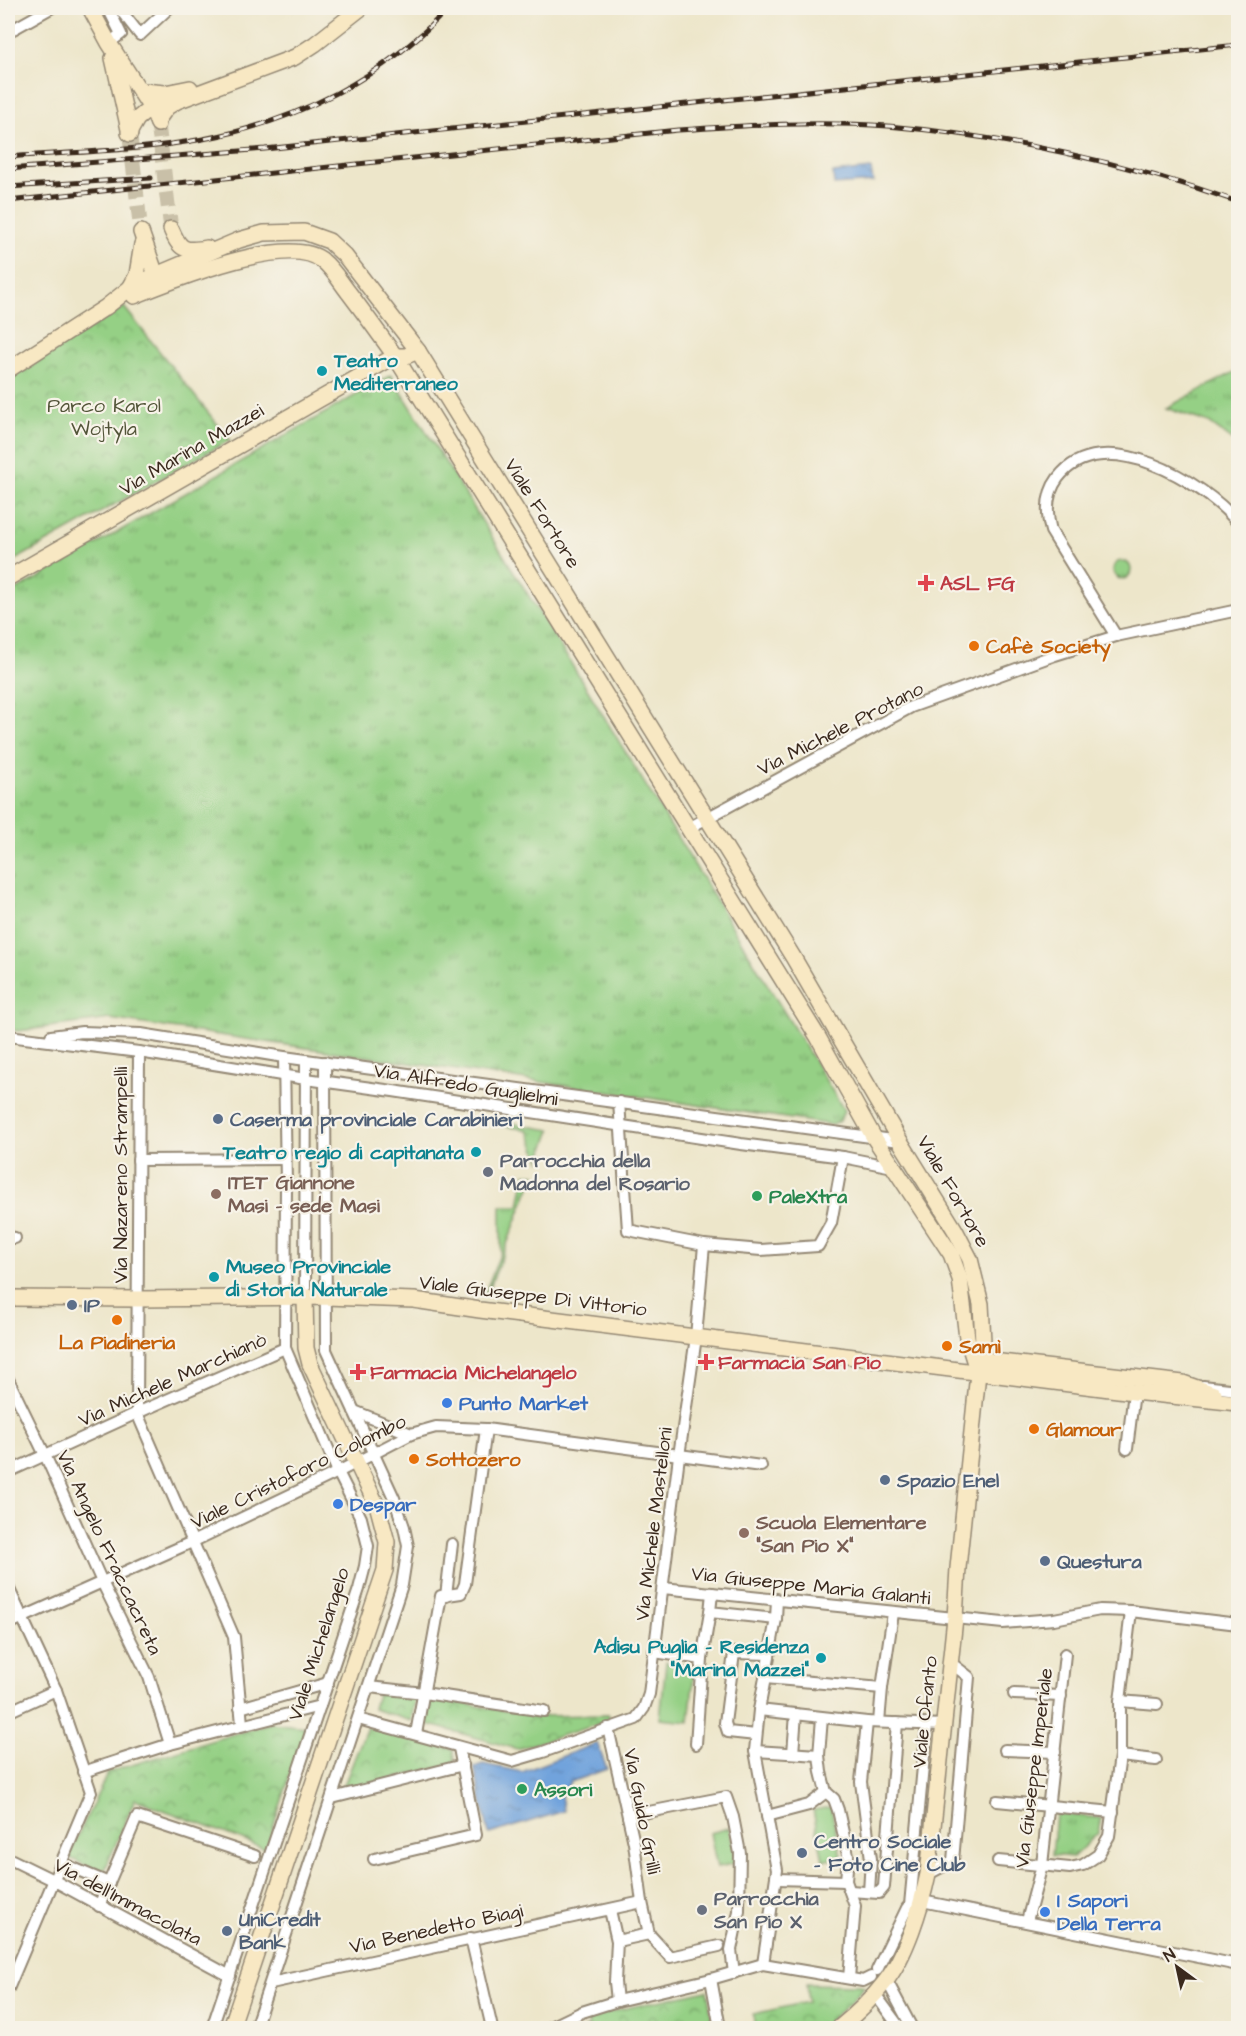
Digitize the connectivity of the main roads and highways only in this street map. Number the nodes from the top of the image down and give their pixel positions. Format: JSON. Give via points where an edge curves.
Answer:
{"nodes":[{"id":1,"x":90,"y":8,"type":"edge"},
{"id":2,"x":361,"y":8,"type":"edge"},
{"id":3,"x":109,"y":43,"type":"junction"},
{"id":4,"x":238,"y":77,"type":"junction"},
{"id":5,"x":135,"y":85,"type":"junction"},
{"id":6,"x":193,"y":88,"type":"junction"},
{"id":7,"x":155,"y":118,"type":"junction"},
{"id":8,"x":228,"y":244,"type":"junction"},
{"id":9,"x":173,"y":267,"type":"junction"},
{"id":10,"x":161,"y":278,"type":"junction"},
{"id":11,"x":130,"y":288,"type":"junction"},
{"id":12,"x":106,"y":307,"type":"junction"},
{"id":13,"x":418,"y":351,"type":"junction"},
{"id":14,"x":395,"y":356,"type":"junction"},
{"id":15,"x":8,"y":370,"type":"edge"},
{"id":16,"x":8,"y":578,"type":"edge"},
{"id":17,"x":793,"y":957,"type":"junction"},
{"id":18,"x":774,"y":967,"type":"junction"},
{"id":19,"x":305,"y":1296,"type":"junction"},
{"id":20,"x":8,"y":1298,"type":"edge"},
{"id":21,"x":981,"y":1366,"type":"junction"},
{"id":22,"x":1238,"y":1403,"type":"edge"},
{"id":23,"x":231,"y":2028,"type":"edge"},
{"id":24,"x":839,"y":2028,"type":"edge"}],
"edges":[{"from":1,"to":3,"type":"main road"},
{"from":2,"to":4,"type":"main road","via":[[295,57]]},
{"from":3,"to":5,"type":"main road"},
{"from":3,"to":7,"type":"main road","via":[[130,135],[133,123]]},
{"from":4,"to":6,"type":"main road"},
{"from":4,"to":7,"type":"main road","via":[[171,104]]},
{"from":5,"to":6,"type":"main road","via":[[155,93]]},
{"from":5,"to":7,"type":"main road"},
{"from":6,"to":7,"type":"main road"},
{"from":8,"to":9,"type":"main road","name":"Viale Fortore"},
{"from":8,"to":9,"type":"main road","via":[[183,249],[171,229]]},
{"from":8,"to":13,"type":"main road","name":"Viale Fortore","via":[[264,233],[304,232],[329,241],[345,256]]},
{"from":9,"to":10,"type":"main road","name":"Viale Fortore"},
{"from":10,"to":11,"type":"main road"},
{"from":10,"to":11,"type":"main road","via":[[141,232],[142,252]]},
{"from":10,"to":12,"type":"main road"},
{"from":10,"to":14,"type":"main road","name":"Viale Fortore","via":[[273,253],[310,253],[323,261],[339,280]]},
{"from":11,"to":12,"type":"main road"},
{"from":12,"to":15,"type":"main road"},
{"from":13,"to":14,"type":"main road","name":"Via Marina Mazzei"},
{"from":13,"to":17,"type":"main road","name":"Viale Fortore"},
{"from":14,"to":16,"type":"main road","name":"Via Marina Mazzei"},
{"from":14,"to":18,"type":"main road","name":"Viale Fortore"},
{"from":17,"to":18,"type":"main road"},
{"from":17,"to":21,"type":"main road","name":"Viale Fortore","via":[[970,1259],[981,1304]]},
{"from":18,"to":21,"type":"main road","name":"Viale Fortore","via":[[873,1136],[951,1254],[960,1279],[967,1338]]},
{"from":19,"to":20,"type":"main road","name":"Viale Giuseppe Di Vittorio"},
{"from":19,"to":21,"type":"main road","name":"Viale Giuseppe Di Vittorio","via":[[414,1300],[696,1337]]},
{"from":19,"to":23,"type":"main road","name":"Viale Michelangelo","via":[[310,1364],[378,1508],[387,1542],[384,1575]]},
{"from":21,"to":22,"type":"main road","via":[[1134,1392]]},
{"from":21,"to":22,"type":"main road","via":[[1183,1383]]},
{"from":21,"to":24,"type":"main road","name":"Viale Ofanto","via":[[928,1874],[916,1903],[908,1942],[878,1976],[875,1994]]}]}
